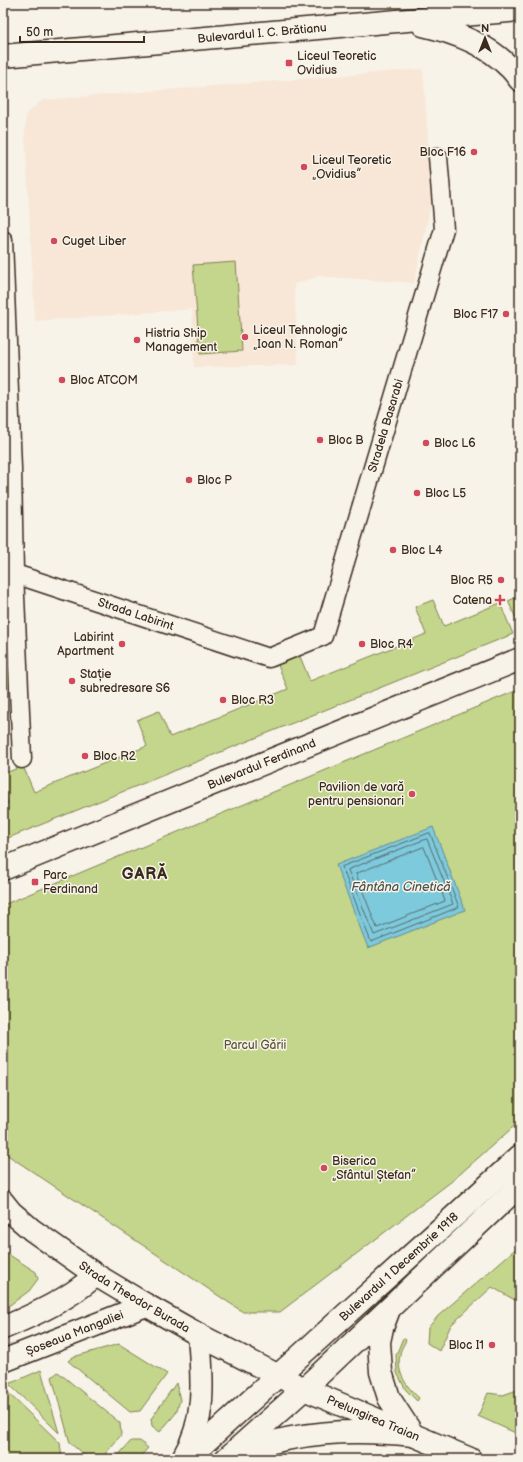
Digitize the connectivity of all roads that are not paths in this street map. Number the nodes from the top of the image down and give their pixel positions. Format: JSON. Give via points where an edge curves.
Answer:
{"nodes":[{"id":1,"x":431,"y":3,"type":"edge"},
{"id":2,"x":520,"y":10,"type":"edge"},
{"id":3,"x":404,"y":20,"type":"junction"},
{"id":4,"x":3,"y":56,"type":"edge"},
{"id":5,"x":520,"y":80,"type":"edge"},
{"id":6,"x":438,"y":157,"type":"dead end"},
{"id":7,"x":3,"y":240,"type":"edge"},
{"id":8,"x":7,"y":572,"type":"edge"},
{"id":9,"x":269,"y":658,"type":"joint"},
{"id":10,"x":520,"y":659,"type":"edge"},
{"id":11,"x":22,"y":759,"type":"dead end"},
{"id":12,"x":3,"y":869,"type":"edge"},
{"id":13,"x":520,"y":1156,"type":"edge"},
{"id":14,"x":520,"y":1185,"type":"edge"},
{"id":15,"x":3,"y":1202,"type":"edge"},
{"id":16,"x":96,"y":1275,"type":"junction"},
{"id":17,"x":146,"y":1305,"type":"junction"},
{"id":18,"x":390,"y":1310,"type":"junction"},
{"id":19,"x":3,"y":1328,"type":"edge"},
{"id":20,"x":199,"y":1335,"type":"junction"},
{"id":21,"x":3,"y":1361,"type":"edge"},
{"id":22,"x":277,"y":1376,"type":"junction"},
{"id":23,"x":304,"y":1389,"type":"junction"},
{"id":24,"x":413,"y":1435,"type":"junction"},
{"id":25,"x":228,"y":1457,"type":"edge"},
{"id":26,"x":182,"y":1459,"type":"edge"},
{"id":27,"x":187,"y":1459,"type":"edge"},
{"id":28,"x":470,"y":1459,"type":"edge"}],
"edges":[{"from":1,"to":3,"type":"main road"},
{"from":2,"to":3,"type":"main road","name":"Bulevardul I. C. Brătianu"},
{"from":3,"to":4,"type":"main road","name":"Bulevardul I. C. Brătianu"},
{"from":3,"to":5,"type":"main road","via":[[449,31],[486,48],[508,65]]},
{"from":6,"to":9,"type":"street","name":"Stradela Basarabi","via":[[444,229],[323,636]]},
{"from":7,"to":8,"type":"street","via":[[12,468]]},
{"from":8,"to":9,"type":"street","name":"Strada Labirint"},
{"from":8,"to":11,"type":"street"},
{"from":10,"to":12,"type":"main road","name":"Bulevardul Ferdinand"},
{"from":13,"to":22,"type":"main road","name":"Bulevardul 1 Decembrie 1918"},
{"from":14,"to":18,"type":"main road","name":"Bulevardul 1 Decembrie 1918"},
{"from":15,"to":16,"type":"main road","name":"Strada Theodor Burada","via":[[32,1230]]},
{"from":16,"to":17,"type":"main road","name":"Strada Theodor Burada"},
{"from":16,"to":19,"type":"main road","via":[[68,1297]]},
{"from":17,"to":20,"type":"main road","name":"Strada Theodor Burada"},
{"from":17,"to":21,"type":"main road","name":"Șoseaua Mangaliei"},
{"from":18,"to":23,"type":"main road","name":"Bulevardul 1 Decembrie 1918"},
{"from":18,"to":24,"type":"main road","via":[[379,1342],[381,1372],[389,1398]]},
{"from":20,"to":22,"type":"main road","name":"Strada Theodor Burada"},
{"from":20,"to":26,"type":"main road","via":[[202,1403],[197,1427]]},
{"from":22,"to":23,"type":"main road","name":"Prelungirea Traian"},
{"from":22,"to":27,"type":"main road","name":"Bulevardul 1 Decembrie 1918"},
{"from":23,"to":24,"type":"main road","name":"Prelungirea Traian"},
{"from":23,"to":25,"type":"main road","name":"Bulevardul 1 Decembrie 1918"},
{"from":24,"to":25,"type":"main road","via":[[350,1431],[317,1433],[266,1444]]},
{"from":24,"to":28,"type":"main road","name":"Prelungirea Traian"}]}
